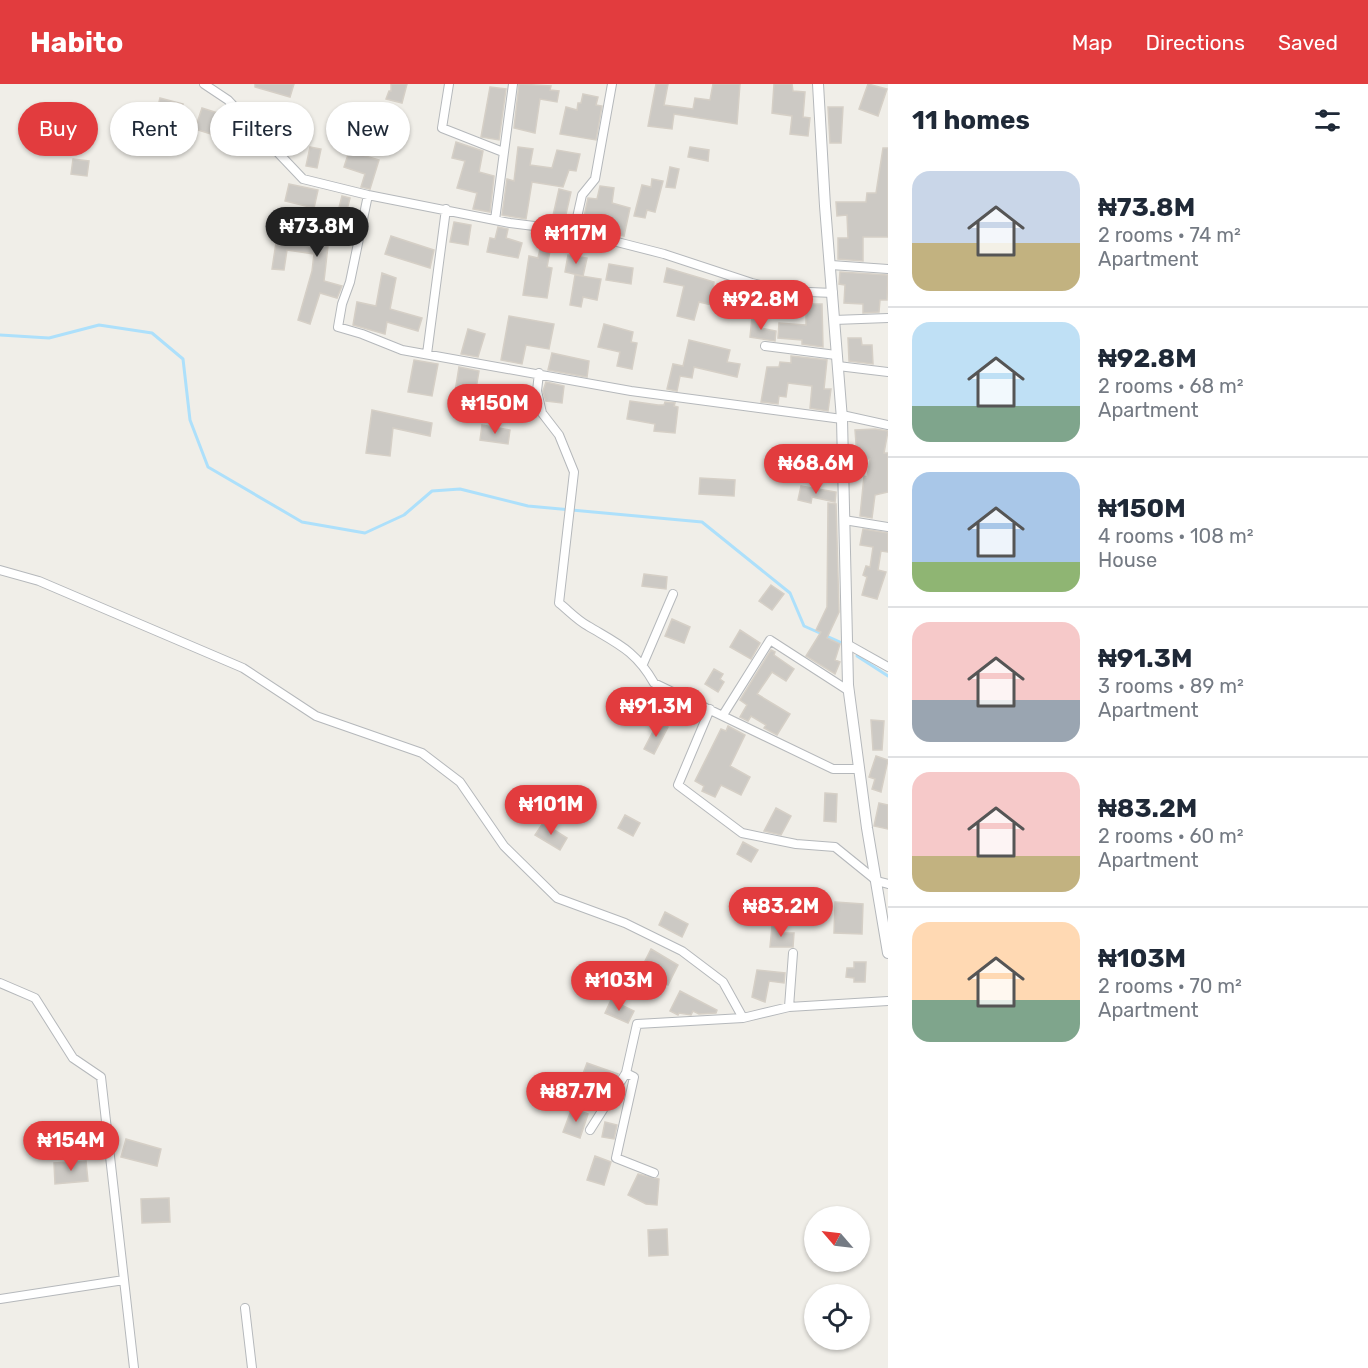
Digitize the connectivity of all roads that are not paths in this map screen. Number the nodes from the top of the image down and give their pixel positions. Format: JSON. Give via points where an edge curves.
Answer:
{"nodes":[{"id":1,"x":204,"y":84,"type":"edge"},
{"id":2,"x":449,"y":84,"type":"edge"},
{"id":3,"x":513,"y":84,"type":"edge"},
{"id":4,"x":612,"y":84,"type":"edge"},
{"id":5,"x":818,"y":84,"type":"edge"},
{"id":6,"x":503,"y":152,"type":"junction"},
{"id":7,"x":368,"y":195,"type":"junction"},
{"id":8,"x":446,"y":209,"type":"junction"},
{"id":9,"x":495,"y":220,"type":"junction"},
{"id":10,"x":574,"y":231,"type":"junction"},
{"id":11,"x":831,"y":265,"type":"junction"},
{"id":12,"x":888,"y":269,"type":"edge"},
{"id":13,"x":833,"y":293,"type":"junction"},
{"id":14,"x":888,"y":318,"type":"edge"},
{"id":15,"x":834,"y":320,"type":"junction"},
{"id":16,"x":765,"y":346,"type":"dead end"},
{"id":17,"x":427,"y":354,"type":"junction"},
{"id":18,"x":837,"y":360,"type":"junction"},
{"id":19,"x":888,"y":372,"type":"edge"},
{"id":20,"x":539,"y":374,"type":"junction"},
{"id":21,"x":842,"y":417,"type":"junction"},
{"id":22,"x":888,"y":425,"type":"edge"},
{"id":23,"x":844,"y":520,"type":"junction"},
{"id":24,"x":888,"y":527,"type":"edge"},
{"id":25,"x":0,"y":570,"type":"edge"},
{"id":26,"x":673,"y":594,"type":"dead end"},
{"id":27,"x":847,"y":644,"type":"junction"},
{"id":28,"x":643,"y":664,"type":"junction"},
{"id":29,"x":888,"y":667,"type":"edge"},
{"id":30,"x":849,"y":692,"type":"junction"},
{"id":31,"x":710,"y":709,"type":"junction"},
{"id":32,"x":723,"y":715,"type":"junction"},
{"id":33,"x":860,"y":769,"type":"junction"},
{"id":34,"x":883,"y":883,"type":"edge"},
{"id":35,"x":793,"y":953,"type":"dead end"},
{"id":36,"x":888,"y":953,"type":"edge"},
{"id":37,"x":0,"y":983,"type":"edge"},
{"id":38,"x":888,"y":1000,"type":"edge"},
{"id":39,"x":789,"y":1007,"type":"junction"},
{"id":40,"x":743,"y":1018,"type":"junction"},
{"id":41,"x":626,"y":1073,"type":"junction"},
{"id":42,"x":591,"y":1130,"type":"dead end"},
{"id":43,"x":654,"y":1173,"type":"dead end"},
{"id":44,"x":124,"y":1280,"type":"junction"},
{"id":45,"x":0,"y":1299,"type":"edge"},
{"id":46,"x":245,"y":1308,"type":"dead end"},
{"id":47,"x":134,"y":1368,"type":"edge"},
{"id":48,"x":252,"y":1368,"type":"edge"}],
"edges":[{"from":1,"to":7,"type":"street","via":[[228,100],[303,179]]},
{"from":2,"to":6,"type":"street","via":[[442,128]]},
{"from":3,"to":6,"type":"street"},
{"from":4,"to":10,"type":"street","via":[[595,179],[582,195]]},
{"from":5,"to":11,"type":"street"},
{"from":6,"to":9,"type":"street"},
{"from":7,"to":8,"type":"street"},
{"from":7,"to":17,"type":"street","via":[[338,327],[402,350]]},
{"from":8,"to":9,"type":"street"},
{"from":8,"to":17,"type":"street"},
{"from":9,"to":10,"type":"street"},
{"from":10,"to":13,"type":"street","via":[[664,254],[752,283],[797,293]]},
{"from":11,"to":12,"type":"street"},
{"from":11,"to":13,"type":"street"},
{"from":13,"to":15,"type":"street"},
{"from":14,"to":15,"type":"street"},
{"from":15,"to":18,"type":"street"},
{"from":16,"to":18,"type":"street"},
{"from":17,"to":20,"type":"street"},
{"from":18,"to":19,"type":"street"},
{"from":18,"to":21,"type":"street"},
{"from":20,"to":21,"type":"street","via":[[631,391]]},
{"from":20,"to":28,"type":"street","via":[[537,391],[542,413],[559,435],[574,472],[559,603]]},
{"from":21,"to":22,"type":"street"},
{"from":21,"to":23,"type":"street"},
{"from":23,"to":24,"type":"street"},
{"from":23,"to":27,"type":"street"},
{"from":25,"to":40,"type":"street","via":[[39,581],[243,668],[316,716],[422,753],[460,782],[504,846],[557,898],[625,923],[682,951],[723,982]]},
{"from":26,"to":28,"type":"street"},
{"from":27,"to":29,"type":"street"},
{"from":27,"to":30,"type":"street"},
{"from":28,"to":31,"type":"street","via":[[654,683]]},
{"from":30,"to":32,"type":"street","via":[[770,640]]},
{"from":30,"to":33,"type":"street"},
{"from":31,"to":32,"type":"street"},
{"from":31,"to":34,"type":"street","via":[[678,785],[742,833],[835,847]]},
{"from":32,"to":33,"type":"street","via":[[834,769]]},
{"from":33,"to":34,"type":"street","via":[[867,828]]},
{"from":34,"to":36,"type":"street"},
{"from":35,"to":39,"type":"street"},
{"from":37,"to":44,"type":"street","via":[[35,998],[73,1058],[101,1077]]},
{"from":38,"to":39,"type":"street"},
{"from":39,"to":40,"type":"street"},
{"from":40,"to":41,"type":"street","via":[[637,1024]]},
{"from":41,"to":42,"type":"street"},
{"from":41,"to":43,"type":"street","via":[[633,1077],[616,1158]]},
{"from":44,"to":45,"type":"street"},
{"from":44,"to":47,"type":"street"},
{"from":46,"to":48,"type":"street"}]}
